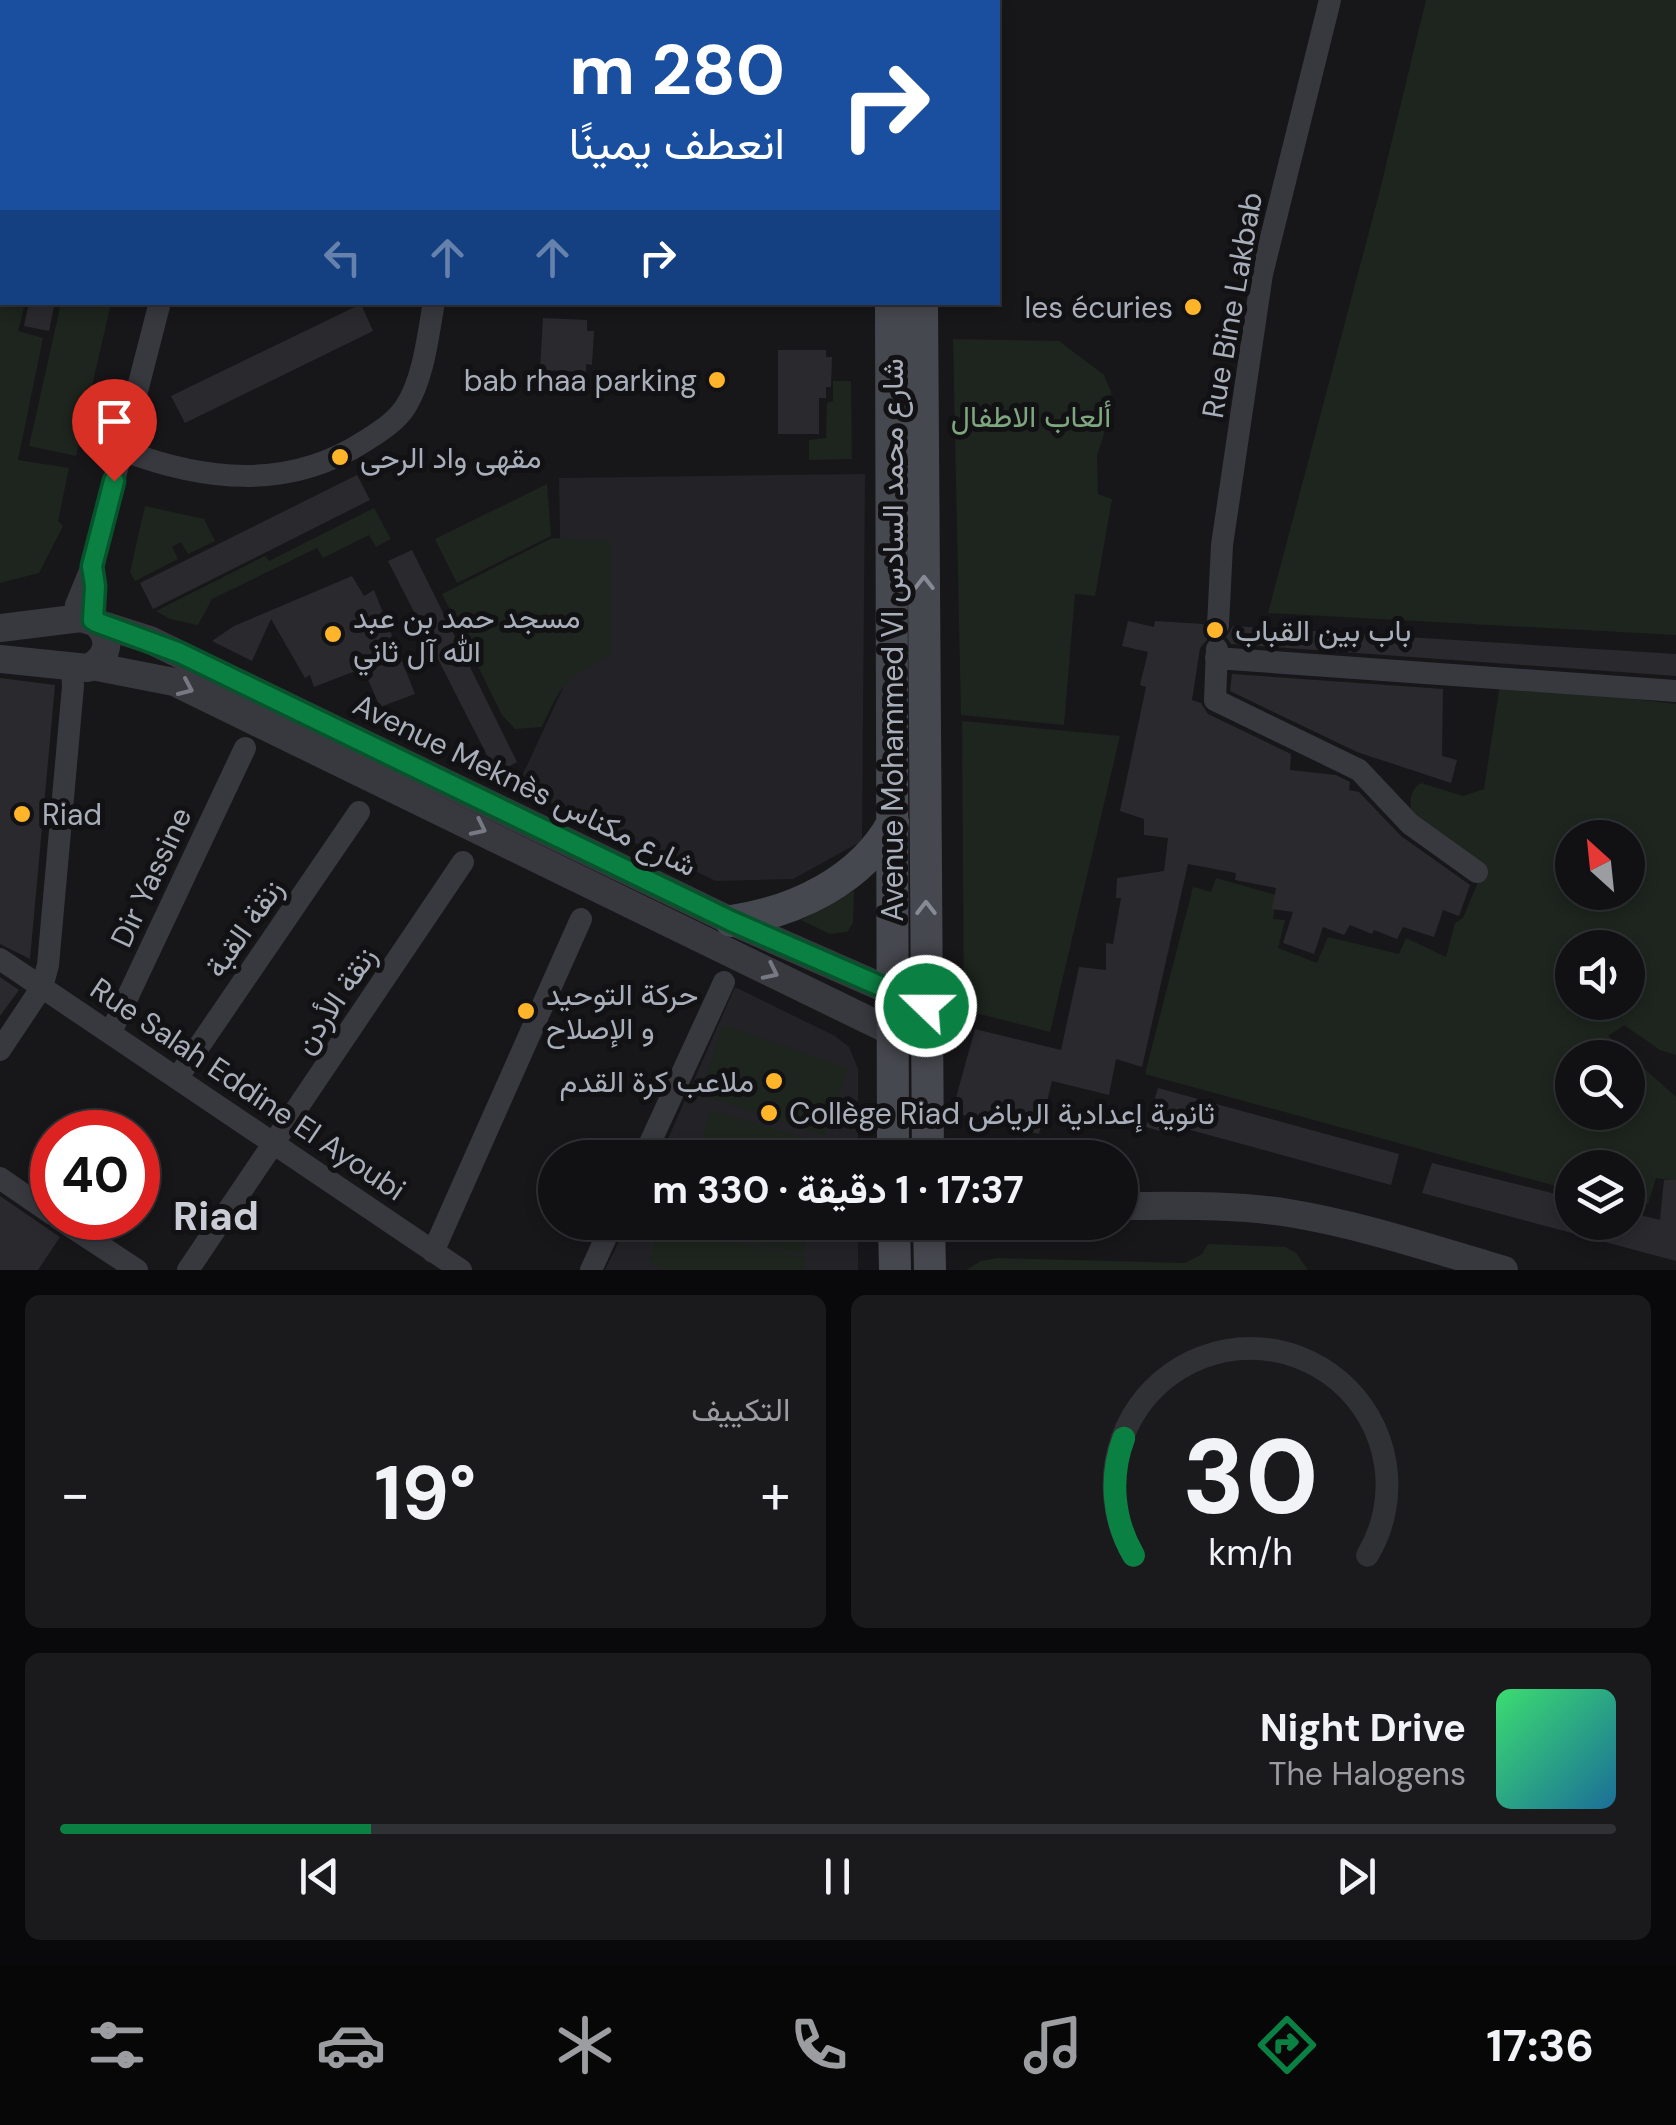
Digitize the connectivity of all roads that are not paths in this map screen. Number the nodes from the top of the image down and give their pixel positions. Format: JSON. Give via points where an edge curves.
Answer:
{"nodes":[{"id":1,"x":1330,"y":0,"type":"edge"},
{"id":2,"x":159,"y":305,"type":"edge"},
{"id":3,"x":433,"y":305,"type":"edge"},
{"id":4,"x":891,"y":305,"type":"edge"},
{"id":5,"x":922,"y":305,"type":"edge"},
{"id":6,"x":122,"y":450,"type":"junction"},
{"id":7,"x":84,"y":620,"type":"junction"},
{"id":8,"x":1218,"y":625,"type":"dead end"},
{"id":9,"x":0,"y":628,"type":"edge"},
{"id":10,"x":0,"y":659,"type":"edge"},
{"id":11,"x":79,"y":670,"type":"junction"},
{"id":12,"x":1676,"y":691,"type":"edge"},
{"id":13,"x":245,"y":748,"type":"dead end"},
{"id":14,"x":358,"y":812,"type":"dead end"},
{"id":15,"x":894,"y":822,"type":"junction"},
{"id":16,"x":463,"y":862,"type":"dead end"},
{"id":17,"x":1477,"y":872,"type":"dead end"},
{"id":18,"x":581,"y":919,"type":"dead end"},
{"id":19,"x":731,"y":921,"type":"junction"},
{"id":20,"x":0,"y":959,"type":"edge"},
{"id":21,"x":724,"y":982,"type":"dead end"},
{"id":22,"x":42,"y":987,"type":"junction"},
{"id":23,"x":892,"y":993,"type":"junction"},
{"id":24,"x":926,"y":1006,"type":"junction"},
{"id":25,"x":892,"y":1031,"type":"junction"},
{"id":26,"x":111,"y":1032,"type":"junction"},
{"id":27,"x":927,"y":1049,"type":"junction"},
{"id":28,"x":0,"y":1050,"type":"edge"},
{"id":29,"x":178,"y":1076,"type":"junction"},
{"id":30,"x":651,"y":1140,"type":"edge"},
{"id":31,"x":893,"y":1140,"type":"edge"},
{"id":32,"x":928,"y":1140,"type":"edge"},
{"id":33,"x":275,"y":1143,"type":"junction"},
{"id":34,"x":0,"y":1178,"type":"edge"},
{"id":35,"x":30,"y":1198,"type":"edge"},
{"id":36,"x":1138,"y":1206,"type":"edge"},
{"id":37,"x":92,"y":1240,"type":"edge"},
{"id":38,"x":605,"y":1240,"type":"edge"},
{"id":39,"x":894,"y":1240,"type":"edge"},
{"id":40,"x":929,"y":1240,"type":"edge"},
{"id":41,"x":433,"y":1252,"type":"junction"},
{"id":42,"x":137,"y":1270,"type":"edge"},
{"id":43,"x":188,"y":1270,"type":"edge"},
{"id":44,"x":461,"y":1270,"type":"edge"},
{"id":45,"x":591,"y":1270,"type":"edge"},
{"id":46,"x":895,"y":1270,"type":"edge"},
{"id":47,"x":930,"y":1270,"type":"edge"},
{"id":48,"x":1504,"y":1270,"type":"edge"}],
"edges":[{"from":1,"to":8,"type":"street","name":"Rue Bine Lakbab","via":[[1262,274],[1222,544]]},
{"from":2,"to":6,"type":"street"},
{"from":3,"to":6,"type":"street","via":[[406,407],[385,428],[331,459],[298,471],[220,476]]},
{"from":4,"to":15,"type":"main road","name":"Avenue Mohammed VI شارع محمد السادس"},
{"from":24,"to":5,"type":"main road","name":"Avenue Mohammed VI شارع محمد السادس","one_way":true},
{"from":6,"to":7,"type":"street"},
{"from":7,"to":9,"type":"street","name":"Avenue Meknès شارع مكناس"},
{"from":7,"to":11,"type":"street","via":[[105,633],[107,646],[102,658]]},
{"from":7,"to":11,"type":"street","via":[[61,628],[56,641],[59,654]]},
{"from":7,"to":19,"type":"street","name":"Avenue Meknès شارع مكناس","via":[[180,653]]},
{"from":10,"to":11,"type":"street","name":"Avenue Meknès شارع مكناس"},
{"from":11,"to":22,"type":"street"},
{"from":11,"to":25,"type":"street","name":"Avenue Meknès شارع مكناس","one_way":true,"via":[[174,682]]},
{"from":12,"to":17,"type":"street","via":[[1217,654],[1215,700],[1359,770],[1410,824]]},
{"from":13,"to":26,"type":"street","name":"Dir Yassine"},
{"from":14,"to":29,"type":"street","name":"زنقة القبة"},
{"from":15,"to":19,"type":"main road","via":[[872,855],[846,876],[785,907]]},
{"from":15,"to":23,"type":"main road","name":"Avenue Mohammed VI شارع محمد السادس"},
{"from":16,"to":33,"type":"street","name":"زنقة الأردن"},
{"from":18,"to":41,"type":"street"},
{"from":19,"to":23,"type":"street","name":"Avenue Meknès شارع مكناس"},
{"from":20,"to":22,"type":"street","name":"Rue Salah Eddine El Ayoubi"},
{"from":21,"to":30,"type":"street"},
{"from":22,"to":26,"type":"street","name":"Rue Salah Eddine El Ayoubi"},
{"from":22,"to":28,"type":"street"},
{"from":23,"to":24,"type":"street","name":"Avenue Meknès شارع مكناس"},
{"from":23,"to":25,"type":"main road","name":"Avenue Mohammed VI شارع محمد السادس"},
{"from":24,"to":27,"type":"main road","name":"Avenue Mohammed VI شارع محمد السادس"},
{"from":25,"to":27,"type":"street","name":"Avenue Meknès شارع مكناس"},
{"from":25,"to":31,"type":"main road","name":"Avenue Mohammed VI شارع محمد السادس"},
{"from":26,"to":29,"type":"street","name":"Rue Salah Eddine El Ayoubi"},
{"from":27,"to":32,"type":"main road","name":"Avenue Mohammed VI شارع محمد السادس"},
{"from":29,"to":33,"type":"street","name":"Rue Salah Eddine El Ayoubi"},
{"from":33,"to":41,"type":"street","name":"Rue Salah Eddine El Ayoubi"},
{"from":33,"to":43,"type":"street","name":"زنقة الأردن"},
{"from":34,"to":35,"type":"street"},
{"from":36,"to":48,"type":"street","via":[[1288,1213]]},
{"from":37,"to":42,"type":"street"},
{"from":38,"to":45,"type":"street"},
{"from":39,"to":46,"type":"main road"},
{"from":40,"to":47,"type":"main road"},
{"from":41,"to":44,"type":"street","name":"Rue Salah Eddine El Ayoubi"}]}
